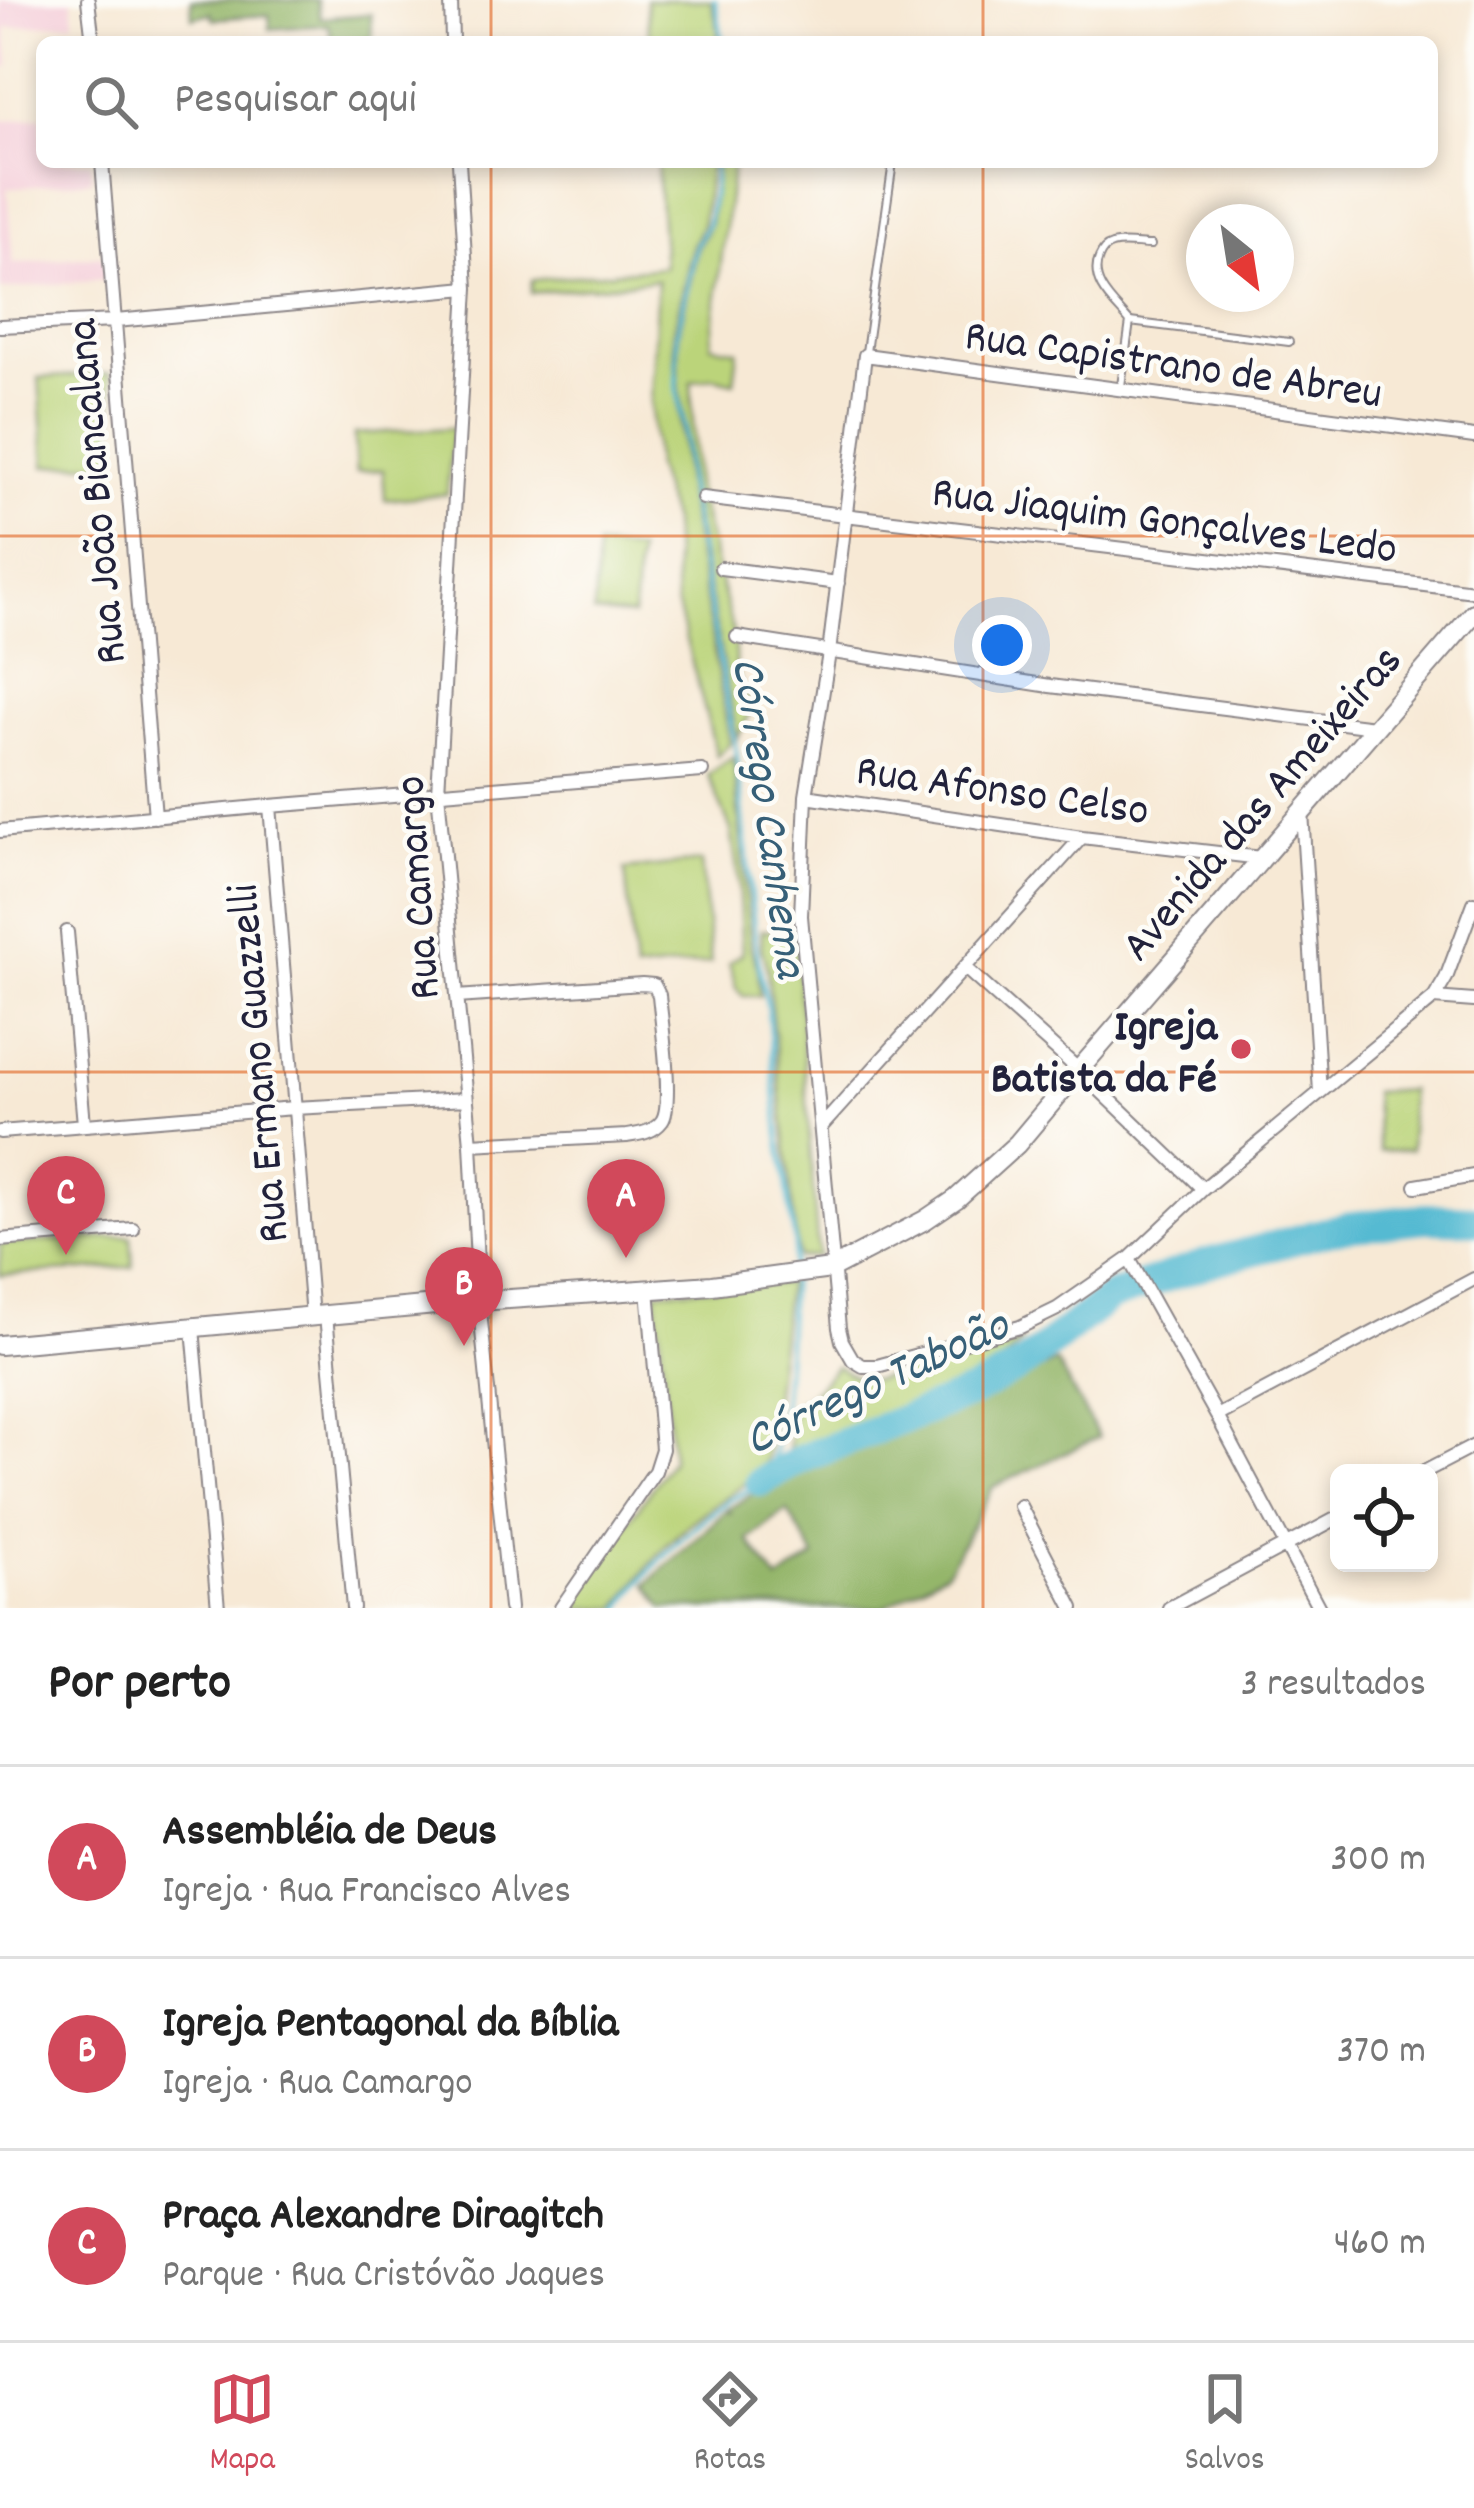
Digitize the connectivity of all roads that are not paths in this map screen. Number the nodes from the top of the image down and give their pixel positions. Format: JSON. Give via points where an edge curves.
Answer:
{"nodes":[{"id":1,"x":88,"y":0,"type":"edge"},
{"id":2,"x":451,"y":0,"type":"edge"},
{"id":3,"x":92,"y":36,"type":"edge"},
{"id":4,"x":452,"y":36,"type":"edge"},
{"id":5,"x":103,"y":168,"type":"edge"},
{"id":6,"x":460,"y":168,"type":"edge"},
{"id":7,"x":892,"y":168,"type":"edge"},
{"id":8,"x":1150,"y":245,"type":"dead end"},
{"id":9,"x":466,"y":288,"type":"junction"},
{"id":10,"x":116,"y":321,"type":"junction"},
{"id":11,"x":1130,"y":322,"type":"junction"},
{"id":12,"x":0,"y":326,"type":"edge"},
{"id":13,"x":1289,"y":342,"type":"dead end"},
{"id":14,"x":865,"y":355,"type":"junction"},
{"id":15,"x":1120,"y":390,"type":"junction"},
{"id":16,"x":1474,"y":437,"type":"edge"},
{"id":17,"x":703,"y":498,"type":"dead end"},
{"id":18,"x":847,"y":514,"type":"junction"},
{"id":19,"x":722,"y":568,"type":"dead end"},
{"id":20,"x":838,"y":583,"type":"junction"},
{"id":21,"x":1474,"y":591,"type":"edge"},
{"id":22,"x":1474,"y":613,"type":"edge"},
{"id":23,"x":737,"y":637,"type":"dead end"},
{"id":24,"x":829,"y":653,"type":"junction"},
{"id":25,"x":1374,"y":727,"type":"junction"},
{"id":26,"x":702,"y":771,"type":"dead end"},
{"id":27,"x":438,"y":792,"type":"junction"},
{"id":28,"x":806,"y":796,"type":"junction"},
{"id":29,"x":269,"y":806,"type":"junction"},
{"id":30,"x":1302,"y":811,"type":"junction"},
{"id":31,"x":155,"y":817,"type":"junction"},
{"id":32,"x":0,"y":831,"type":"edge"},
{"id":33,"x":1082,"y":836,"type":"junction"},
{"id":34,"x":1261,"y":858,"type":"junction"},
{"id":35,"x":1474,"y":904,"type":"edge"},
{"id":36,"x":68,"y":932,"type":"dead end"},
{"id":37,"x":965,"y":968,"type":"junction"},
{"id":38,"x":457,"y":997,"type":"junction"},
{"id":39,"x":1434,"y":998,"type":"junction"},
{"id":40,"x":1474,"y":1001,"type":"edge"},
{"id":41,"x":1078,"y":1070,"type":"junction"},
{"id":42,"x":1320,"y":1092,"type":"junction"},
{"id":43,"x":466,"y":1099,"type":"junction"},
{"id":44,"x":294,"y":1108,"type":"junction"},
{"id":45,"x":84,"y":1124,"type":"junction"},
{"id":46,"x":820,"y":1127,"type":"junction"},
{"id":47,"x":0,"y":1132,"type":"edge"},
{"id":48,"x":471,"y":1144,"type":"junction"},
{"id":49,"x":1474,"y":1176,"type":"edge"},
{"id":50,"x":1416,"y":1186,"type":"dead end"},
{"id":51,"x":1203,"y":1189,"type":"junction"},
{"id":52,"x":133,"y":1228,"type":"dead end"},
{"id":53,"x":0,"y":1240,"type":"edge"},
{"id":54,"x":1130,"y":1261,"type":"junction"},
{"id":55,"x":831,"y":1269,"type":"junction"},
{"id":56,"x":1471,"y":1282,"type":"edge"},
{"id":57,"x":648,"y":1289,"type":"junction"},
{"id":58,"x":479,"y":1301,"type":"junction"},
{"id":59,"x":1474,"y":1301,"type":"edge"},
{"id":60,"x":319,"y":1316,"type":"junction"},
{"id":61,"x":194,"y":1328,"type":"junction"},
{"id":62,"x":0,"y":1345,"type":"edge"},
{"id":63,"x":1217,"y":1416,"type":"junction"},
{"id":64,"x":1474,"y":1446,"type":"edge"},
{"id":65,"x":1438,"y":1465,"type":"edge"},
{"id":66,"x":1020,"y":1505,"type":"dead end"},
{"id":67,"x":1330,"y":1522,"type":"edge"},
{"id":68,"x":1287,"y":1545,"type":"junction"},
{"id":69,"x":218,"y":1608,"type":"edge"},
{"id":70,"x":353,"y":1608,"type":"edge"},
{"id":71,"x":510,"y":1608,"type":"edge"},
{"id":72,"x":561,"y":1608,"type":"edge"},
{"id":73,"x":1073,"y":1608,"type":"edge"},
{"id":74,"x":1169,"y":1608,"type":"edge"},
{"id":75,"x":1319,"y":1608,"type":"edge"}],
"edges":[{"from":1,"to":3,"type":"street"},
{"from":2,"to":4,"type":"street"},
{"from":5,"to":10,"type":"street","name":"Rua João Biancalana"},
{"from":6,"to":9,"type":"street","name":"Rua Camargo"},
{"from":7,"to":14,"type":"lane"},
{"from":8,"to":11,"type":"lane","via":[[1115,243],[1095,272]]},
{"from":9,"to":10,"type":"street"},
{"from":9,"to":27,"type":"street","name":"Rua Camargo"},
{"from":10,"to":12,"type":"street"},
{"from":10,"to":31,"type":"street","name":"Rua João Biancalana"},
{"from":11,"to":13,"type":"lane"},
{"from":11,"to":15,"type":"lane"},
{"from":14,"to":15,"type":"street","name":"Rua Capistrano de Abreu"},
{"from":14,"to":18,"type":"street"},
{"from":15,"to":16,"type":"street","name":"Rua Capistrano de Abreu"},
{"from":17,"to":18,"type":"street","name":"Rua Jiaquim Gonçalves Ledo"},
{"from":18,"to":20,"type":"street"},
{"from":18,"to":21,"type":"street","name":"Rua Jiaquim Gonçalves Ledo"},
{"from":19,"to":20,"type":"street"},
{"from":20,"to":24,"type":"street"},
{"from":22,"to":25,"type":"street","name":"Avenida das Ameixeiras"},
{"from":23,"to":24,"type":"street"},
{"from":24,"to":25,"type":"street"},
{"from":24,"to":28,"type":"street"},
{"from":25,"to":30,"type":"street","name":"Avenida das Ameixeiras"},
{"from":26,"to":27,"type":"street"},
{"from":27,"to":29,"type":"street"},
{"from":27,"to":38,"type":"street","name":"Rua Camargo"},
{"from":28,"to":33,"type":"street","name":"Rua Afonso Celso"},
{"from":28,"to":46,"type":"street","via":[[801,916]]},
{"from":29,"to":31,"type":"street"},
{"from":29,"to":44,"type":"street","name":"Rua Ermano Guazzelli"},
{"from":30,"to":34,"type":"street","name":"Avenida das Ameixeiras"},
{"from":30,"to":42,"type":"street"},
{"from":31,"to":32,"type":"street"},
{"from":33,"to":34,"type":"street","name":"Rua Afonso Celso"},
{"from":33,"to":37,"type":"street"},
{"from":34,"to":41,"type":"street","name":"Avenida das Ameixeiras"},
{"from":35,"to":39,"type":"street"},
{"from":36,"to":45,"type":"street"},
{"from":37,"to":41,"type":"street"},
{"from":37,"to":46,"type":"street"},
{"from":38,"to":43,"type":"street","name":"Rua Camargo"},
{"from":38,"to":48,"type":"street","via":[[642,983],[659,995],[668,1101],[656,1127],[627,1136]]},
{"from":39,"to":40,"type":"street"},
{"from":39,"to":42,"type":"street"},
{"from":41,"to":51,"type":"street"},
{"from":41,"to":55,"type":"street","name":"Avenida das Ameixeiras","via":[[1017,1144],[956,1199]]},
{"from":42,"to":51,"type":"street"},
{"from":43,"to":44,"type":"street"},
{"from":43,"to":48,"type":"street","name":"Rua Camargo"},
{"from":44,"to":45,"type":"street"},
{"from":44,"to":60,"type":"street","name":"Rua Ermano Guazzelli"},
{"from":45,"to":47,"type":"street"},
{"from":46,"to":55,"type":"street"},
{"from":48,"to":58,"type":"street","name":"Rua Camargo"},
{"from":49,"to":50,"type":"street"},
{"from":51,"to":54,"type":"street"},
{"from":52,"to":53,"type":"street"},
{"from":54,"to":55,"type":"street","via":[[1020,1327],[877,1366],[853,1360],[842,1341]]},
{"from":54,"to":63,"type":"street"},
{"from":55,"to":57,"type":"street","name":"Avenida das Ameixeiras"},
{"from":56,"to":59,"type":"street"},
{"from":56,"to":63,"type":"street"},
{"from":57,"to":58,"type":"street","name":"Avenida das Ameixeiras"},
{"from":57,"to":72,"type":"street","via":[[662,1449]]},
{"from":58,"to":60,"type":"street","name":"Avenida das Ameixeiras"},
{"from":58,"to":71,"type":"street","name":"Rua Camargo"},
{"from":60,"to":61,"type":"street","name":"Avenida das Ameixeiras"},
{"from":60,"to":70,"type":"street","name":"Rua Ermano Guazzelli"},
{"from":61,"to":62,"type":"street","name":"Avenida das Ameixeiras"},
{"from":61,"to":69,"type":"street"},
{"from":63,"to":68,"type":"street"},
{"from":64,"to":65,"type":"street"},
{"from":66,"to":73,"type":"street"},
{"from":67,"to":68,"type":"street"},
{"from":68,"to":74,"type":"street"},
{"from":68,"to":75,"type":"street"}]}
